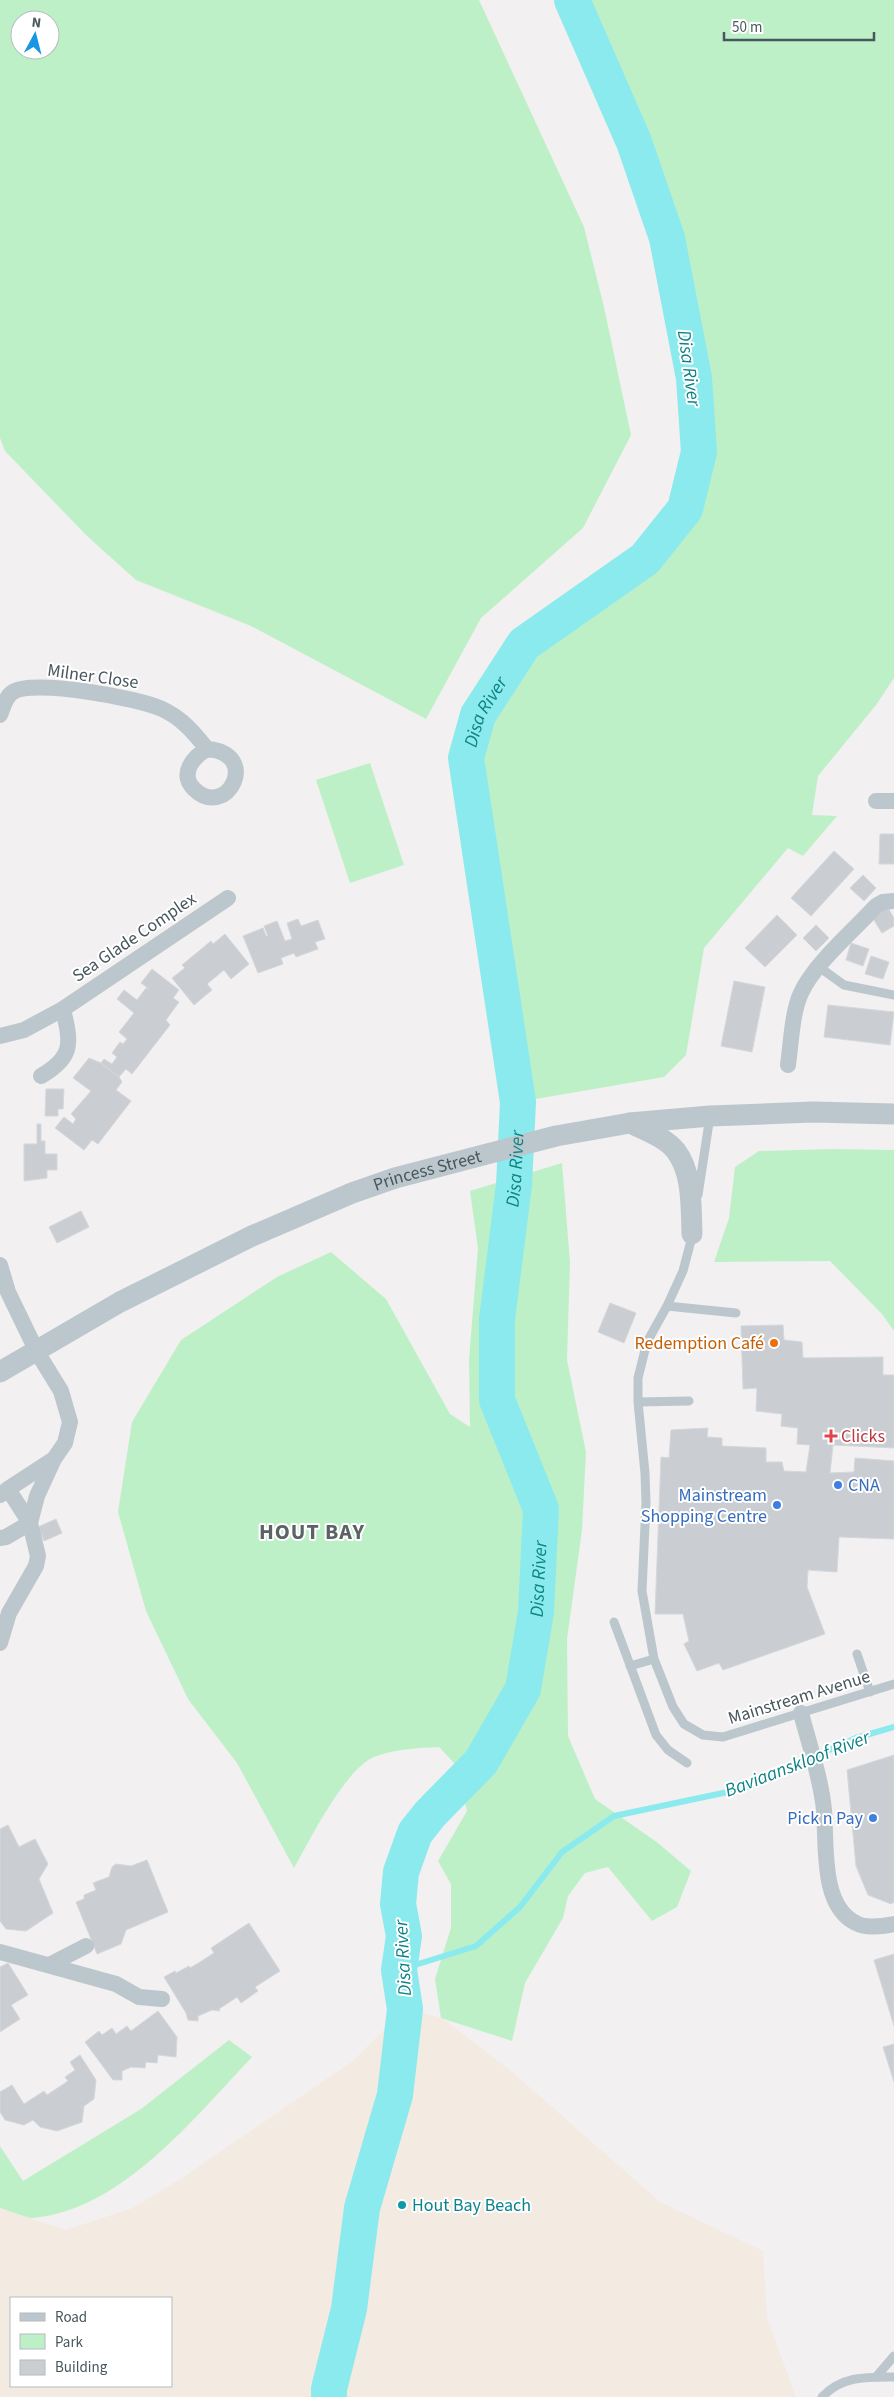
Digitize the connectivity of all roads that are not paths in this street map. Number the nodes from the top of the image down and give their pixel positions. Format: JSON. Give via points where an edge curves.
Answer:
{"nodes":[{"id":1,"x":0,"y":715,"type":"edge"},
{"id":2,"x":207,"y":749,"type":"dead end"},
{"id":3,"x":876,"y":801,"type":"dead end"},
{"id":4,"x":894,"y":801,"type":"edge"},
{"id":5,"x":228,"y":898,"type":"dead end"},
{"id":6,"x":894,"y":901,"type":"edge"},
{"id":7,"x":819,"y":967,"type":"junction"},
{"id":8,"x":894,"y":995,"type":"edge"},
{"id":9,"x":63,"y":1009,"type":"junction"},
{"id":10,"x":0,"y":1036,"type":"edge"},
{"id":11,"x":788,"y":1065,"type":"dead end"},
{"id":12,"x":41,"y":1076,"type":"dead end"},
{"id":13,"x":894,"y":1114,"type":"edge"},
{"id":14,"x":710,"y":1116,"type":"junction"},
{"id":15,"x":630,"y":1123,"type":"junction"},
{"id":16,"x":692,"y":1234,"type":"junction"},
{"id":17,"x":0,"y":1265,"type":"edge"},
{"id":18,"x":4,"y":1293,"type":"edge"},
{"id":19,"x":667,"y":1306,"type":"junction"},
{"id":20,"x":736,"y":1313,"type":"dead end"},
{"id":21,"x":37,"y":1352,"type":"junction"},
{"id":22,"x":0,"y":1372,"type":"edge"},
{"id":23,"x":689,"y":1401,"type":"dead end"},
{"id":24,"x":638,"y":1402,"type":"junction"},
{"id":25,"x":54,"y":1459,"type":"junction"},
{"id":26,"x":4,"y":1492,"type":"edge"},
{"id":27,"x":30,"y":1523,"type":"junction"},
{"id":28,"x":0,"y":1538,"type":"edge"},
{"id":29,"x":614,"y":1622,"type":"dead end"},
{"id":30,"x":0,"y":1643,"type":"edge"},
{"id":31,"x":858,"y":1654,"type":"dead end"},
{"id":32,"x":654,"y":1659,"type":"junction"},
{"id":33,"x":630,"y":1666,"type":"junction"},
{"id":34,"x":894,"y":1684,"type":"edge"},
{"id":35,"x":870,"y":1692,"type":"junction"},
{"id":36,"x":801,"y":1713,"type":"junction"},
{"id":37,"x":687,"y":1763,"type":"dead end"},
{"id":38,"x":894,"y":1924,"type":"edge"},
{"id":39,"x":86,"y":1946,"type":"dead end"},
{"id":40,"x":0,"y":1952,"type":"edge"},
{"id":41,"x":51,"y":1964,"type":"junction"},
{"id":42,"x":162,"y":1999,"type":"dead end"},
{"id":43,"x":894,"y":2356,"type":"edge"},
{"id":44,"x":876,"y":2377,"type":"junction"},
{"id":45,"x":894,"y":2377,"type":"edge"},
{"id":46,"x":822,"y":2397,"type":"edge"}],
"edges":[{"from":1,"to":2,"type":"street","name":"Milner Close","via":[[11,693],[19,689],[92,692],[162,709],[188,726]]},
{"from":3,"to":4,"type":"street"},
{"from":5,"to":9,"type":"street","name":"Sea Glade Complex"},
{"from":6,"to":7,"type":"street","via":[[876,906]]},
{"from":7,"to":8,"type":"lane","via":[[844,985]]},
{"from":7,"to":11,"type":"street","via":[[798,1001]]},
{"from":9,"to":10,"type":"street","name":"Sea Glade Complex","via":[[24,1030]]},
{"from":9,"to":12,"type":"street","via":[[69,1033],[68,1048],[58,1066]]},
{"from":13,"to":14,"type":"street","name":"Princess Street","via":[[813,1112]]},
{"from":14,"to":15,"type":"street","name":"Princess Street"},
{"from":14,"to":16,"type":"lane","name":"Mainstream Avenue"},
{"from":15,"to":16,"type":"street","via":[[662,1140],[680,1158],[687,1176]]},
{"from":15,"to":21,"type":"street","name":"Princess Street","via":[[556,1136],[395,1178],[352,1193],[252,1236],[120,1302]]},
{"from":16,"to":19,"type":"lane","name":"Mainstream Avenue","via":[[683,1270]]},
{"from":17,"to":18,"type":"street"},
{"from":18,"to":21,"type":"street"},
{"from":19,"to":20,"type":"lane"},
{"from":19,"to":24,"type":"lane","name":"Mainstream Avenue","via":[[642,1357]]},
{"from":21,"to":22,"type":"street","name":"Princess Street"},
{"from":21,"to":25,"type":"street","via":[[61,1391],[70,1422],[65,1443]]},
{"from":23,"to":24,"type":"lane"},
{"from":24,"to":32,"type":"lane","name":"Mainstream Avenue","via":[[646,1495],[642,1591]]},
{"from":25,"to":26,"type":"street"},
{"from":25,"to":27,"type":"street","via":[[37,1496]]},
{"from":26,"to":27,"type":"street"},
{"from":27,"to":28,"type":"street"},
{"from":27,"to":30,"type":"street","via":[[38,1561],[9,1613]]},
{"from":29,"to":33,"type":"lane"},
{"from":31,"to":35,"type":"lane"},
{"from":32,"to":33,"type":"lane"},
{"from":32,"to":36,"type":"lane","name":"Mainstream Avenue","via":[[673,1707],[684,1724],[703,1735],[723,1737]]},
{"from":33,"to":37,"type":"lane","via":[[656,1735],[668,1750]]},
{"from":34,"to":35,"type":"lane","name":"Mainstream Avenue"},
{"from":35,"to":36,"type":"lane","name":"Mainstream Avenue"},
{"from":36,"to":38,"type":"street","via":[[824,1809],[825,1847],[832,1894],[843,1914],[857,1924]]},
{"from":39,"to":41,"type":"street"},
{"from":40,"to":41,"type":"street"},
{"from":41,"to":42,"type":"street","via":[[116,1984],[139,1997]]},
{"from":43,"to":44,"type":"lane"},
{"from":44,"to":45,"type":"lane"},
{"from":44,"to":46,"type":"lane","via":[[851,2378],[832,2387]]}]}
